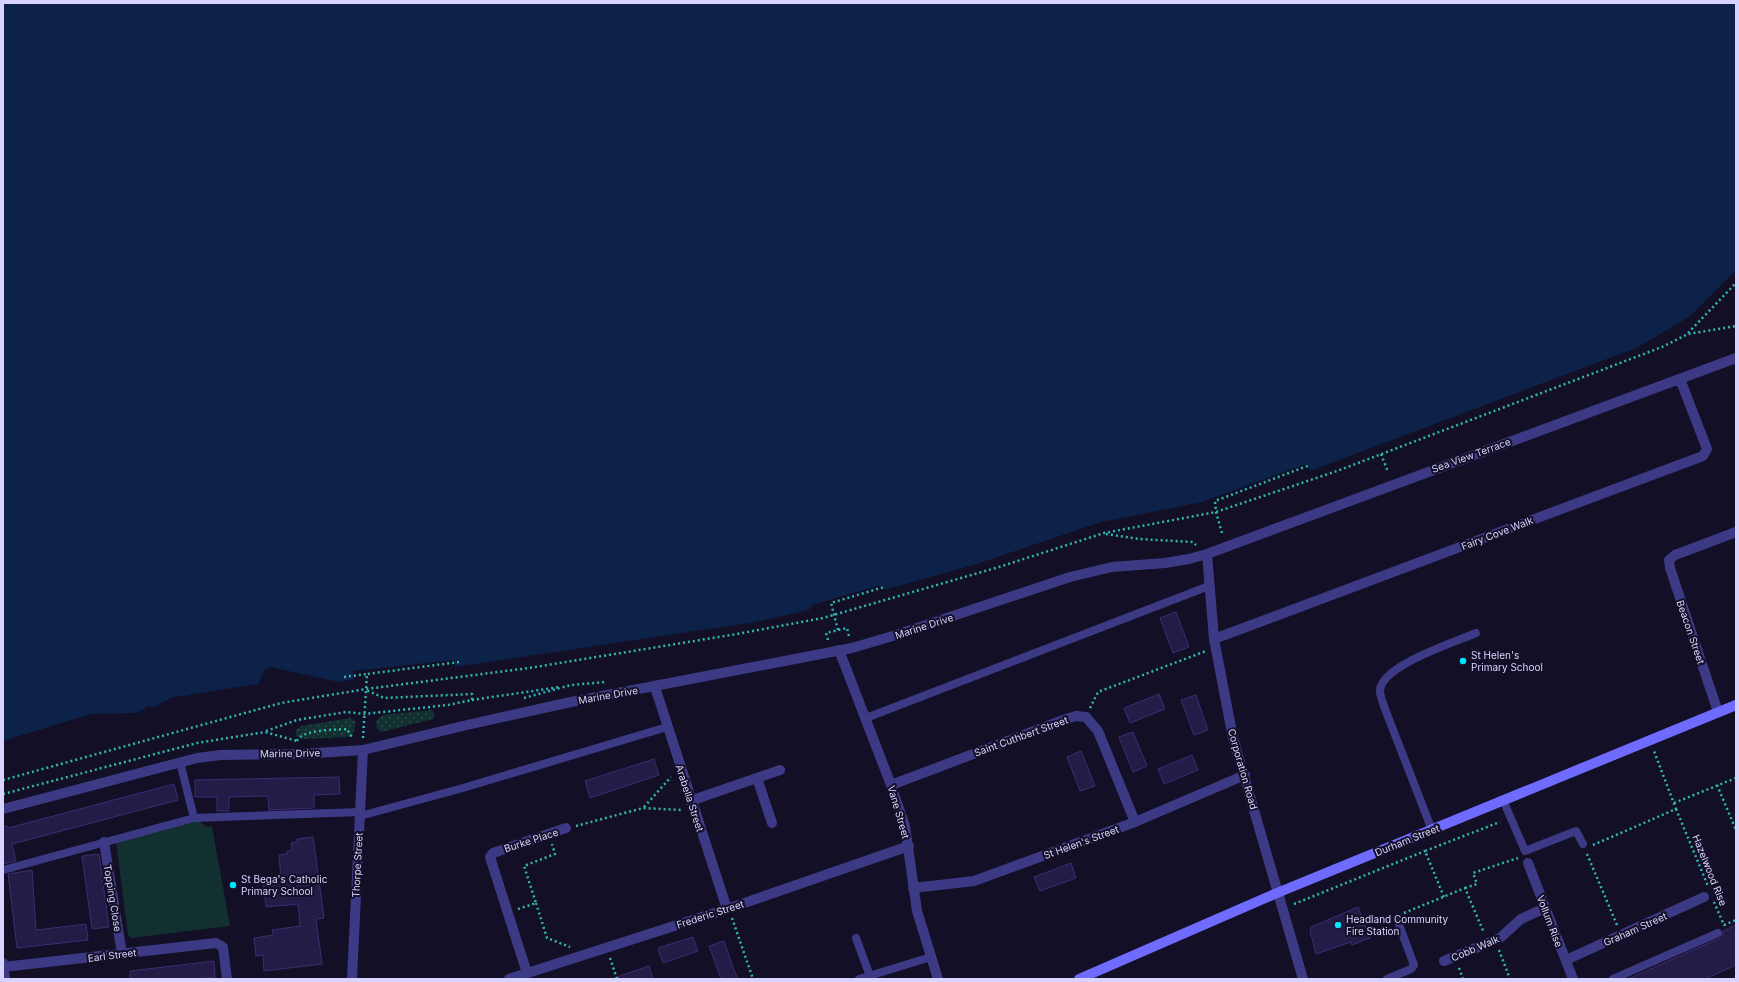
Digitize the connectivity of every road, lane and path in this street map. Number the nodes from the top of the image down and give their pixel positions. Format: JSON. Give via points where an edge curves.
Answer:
{"nodes":[{"id":1,"x":1736,"y":283,"type":"edge"},
{"id":2,"x":1736,"y":326,"type":"edge"},
{"id":3,"x":1688,"y":334,"type":"junction"},
{"id":4,"x":1736,"y":358,"type":"edge"},
{"id":5,"x":1680,"y":379,"type":"junction"},
{"id":6,"x":1381,"y":454,"type":"junction"},
{"id":7,"x":1310,"y":465,"type":"dead end"},
{"id":8,"x":1388,"y":472,"type":"dead end"},
{"id":9,"x":1216,"y":512,"type":"junction"},
{"id":10,"x":1736,"y":532,"type":"edge"},
{"id":11,"x":1104,"y":533,"type":"junction"},
{"id":12,"x":1222,"y":533,"type":"dead end"},
{"id":13,"x":1191,"y":548,"type":"dead end"},
{"id":14,"x":1207,"y":554,"type":"junction"},
{"id":15,"x":1209,"y":586,"type":"junction"},
{"id":16,"x":884,"y":588,"type":"dead end"},
{"id":17,"x":834,"y":615,"type":"junction"},
{"id":18,"x":838,"y":630,"type":"junction"},
{"id":19,"x":1476,"y":633,"type":"dead end"},
{"id":20,"x":855,"y":636,"type":"dead end"},
{"id":21,"x":850,"y":637,"type":"junction"},
{"id":22,"x":842,"y":639,"type":"dead end"},
{"id":23,"x":829,"y":642,"type":"junction"},
{"id":24,"x":1215,"y":643,"type":"junction"},
{"id":25,"x":824,"y":644,"type":"dead end"},
{"id":26,"x":837,"y":646,"type":"junction"},
{"id":27,"x":459,"y":662,"type":"dead end"},
{"id":28,"x":367,"y":674,"type":"junction"},
{"id":29,"x":344,"y":677,"type":"dead end"},
{"id":30,"x":571,"y":685,"type":"dead end"},
{"id":31,"x":654,"y":687,"type":"junction"},
{"id":32,"x":366,"y":690,"type":"junction"},
{"id":33,"x":472,"y":700,"type":"junction"},
{"id":34,"x":1736,"y":705,"type":"edge"},
{"id":35,"x":1718,"y":712,"type":"junction"},
{"id":36,"x":364,"y":714,"type":"junction"},
{"id":37,"x":1086,"y":717,"type":"junction"},
{"id":38,"x":866,"y":718,"type":"junction"},
{"id":39,"x":667,"y":727,"type":"junction"},
{"id":40,"x":265,"y":732,"type":"dead end"},
{"id":41,"x":363,"y":739,"type":"dead end"},
{"id":42,"x":1650,"y":740,"type":"junction"},
{"id":43,"x":297,"y":741,"type":"dead end"},
{"id":44,"x":353,"y":741,"type":"dead end"},
{"id":45,"x":363,"y":750,"type":"junction"},
{"id":46,"x":180,"y":762,"type":"junction"},
{"id":47,"x":680,"y":768,"type":"junction"},
{"id":48,"x":780,"y":770,"type":"dead end"},
{"id":49,"x":1245,"y":775,"type":"junction"},
{"id":50,"x":757,"y":778,"type":"junction"},
{"id":51,"x":1736,"y":778,"type":"edge"},
{"id":52,"x":3,"y":780,"type":"edge"},
{"id":53,"x":892,"y":785,"type":"junction"},
{"id":54,"x":1717,"y":785,"type":"junction"},
{"id":55,"x":1503,"y":800,"type":"junction"},
{"id":56,"x":690,"y":801,"type":"junction"},
{"id":57,"x":1674,"y":803,"type":"junction"},
{"id":58,"x":643,"y":808,"type":"junction"},
{"id":59,"x":3,"y":809,"type":"edge"},
{"id":60,"x":1676,"y":809,"type":"junction"},
{"id":61,"x":694,"y":811,"type":"junction"},
{"id":62,"x":360,"y":814,"type":"junction"},
{"id":63,"x":194,"y":818,"type":"junction"},
{"id":64,"x":1510,"y":818,"type":"junction"},
{"id":65,"x":1135,"y":822,"type":"junction"},
{"id":66,"x":772,"y":823,"type":"dead end"},
{"id":67,"x":566,"y":828,"type":"joint"},
{"id":68,"x":1736,"y":828,"type":"edge"},
{"id":69,"x":1432,"y":830,"type":"junction"},
{"id":70,"x":549,"y":834,"type":"junction"},
{"id":71,"x":104,"y":842,"type":"junction"},
{"id":72,"x":909,"y":846,"type":"junction"},
{"id":73,"x":1584,"y":846,"type":"junction"},
{"id":74,"x":1425,"y":852,"type":"junction"},
{"id":75,"x":1524,"y":860,"type":"joint"},
{"id":76,"x":3,"y":870,"type":"edge"},
{"id":77,"x":913,"y":888,"type":"junction"},
{"id":78,"x":1465,"y":888,"type":"junction"},
{"id":79,"x":1277,"y":893,"type":"junction"},
{"id":80,"x":1708,"y":894,"type":"junction"},
{"id":81,"x":1444,"y":897,"type":"junction"},
{"id":82,"x":536,"y":903,"type":"junction"},
{"id":83,"x":1545,"y":908,"type":"junction"},
{"id":84,"x":1282,"y":910,"type":"junction"},
{"id":85,"x":508,"y":912,"type":"junction"},
{"id":86,"x":729,"y":912,"type":"junction"},
{"id":87,"x":1736,"y":920,"type":"edge"},
{"id":88,"x":1398,"y":922,"type":"joint"},
{"id":89,"x":1718,"y":933,"type":"dead end"},
{"id":90,"x":1621,"y":935,"type":"junction"},
{"id":91,"x":856,"y":938,"type":"dead end"},
{"id":92,"x":1492,"y":942,"type":"junction"},
{"id":93,"x":607,"y":948,"type":"junction"},
{"id":94,"x":122,"y":954,"type":"junction"},
{"id":95,"x":930,"y":957,"type":"junction"},
{"id":96,"x":575,"y":958,"type":"junction"},
{"id":97,"x":1566,"y":960,"type":"junction"},
{"id":98,"x":1444,"y":961,"type":"dead end"},
{"id":99,"x":3,"y":966,"type":"edge"},
{"id":100,"x":527,"y":973,"type":"junction"},
{"id":101,"x":870,"y":976,"type":"junction"},
{"id":102,"x":5,"y":979,"type":"edge"},
{"id":103,"x":227,"y":979,"type":"edge"},
{"id":104,"x":352,"y":979,"type":"edge"},
{"id":105,"x":510,"y":979,"type":"edge"},
{"id":106,"x":617,"y":979,"type":"edge"},
{"id":107,"x":754,"y":979,"type":"edge"},
{"id":108,"x":860,"y":979,"type":"edge"},
{"id":109,"x":938,"y":979,"type":"edge"},
{"id":110,"x":1079,"y":979,"type":"edge"},
{"id":111,"x":1303,"y":979,"type":"edge"},
{"id":112,"x":1387,"y":979,"type":"edge"},
{"id":113,"x":1510,"y":979,"type":"edge"},
{"id":114,"x":1573,"y":979,"type":"edge"},
{"id":115,"x":1613,"y":979,"type":"edge"}],
"edges":[{"from":1,"to":3,"type":"path"},
{"from":2,"to":3,"type":"path"},
{"from":3,"to":6,"type":"path","via":[[1662,347]]},
{"from":4,"to":5,"type":"street","name":"Sea View Terrace"},
{"from":5,"to":14,"type":"street","name":"Sea View Terrace"},
{"from":5,"to":24,"type":"street","name":"Fairy Cove Walk","via":[[1707,449],[1703,456]]},
{"from":6,"to":8,"type":"path"},
{"from":6,"to":9,"type":"path"},
{"from":7,"to":9,"type":"path","via":[[1215,501]]},
{"from":9,"to":11,"type":"path"},
{"from":9,"to":12,"type":"path"},
{"from":10,"to":35,"type":"street","name":"Beacon Street","via":[[1675,555],[1669,560]]},
{"from":11,"to":13,"type":"path","via":[[1139,539],[1193,542],[1198,547]]},
{"from":11,"to":17,"type":"path"},
{"from":14,"to":15,"type":"street","name":"Corporation Road"},
{"from":14,"to":26,"type":"street","name":"Marine Drive","via":[[1165,563],[1112,567],[1070,577],[896,635]]},
{"from":15,"to":24,"type":"street","name":"Corporation Road"},
{"from":15,"to":38,"type":"lane"},
{"from":16,"to":17,"type":"path","via":[[831,603]]},
{"from":17,"to":18,"type":"path"},
{"from":17,"to":32,"type":"path","via":[[737,634],[544,665]]},
{"from":18,"to":21,"type":"path","via":[[847,628]]},
{"from":18,"to":23,"type":"path","via":[[826,633]]},
{"from":19,"to":69,"type":"lane","via":[[1399,666],[1385,677],[1380,690]]},
{"from":20,"to":21,"type":"path"},
{"from":21,"to":22,"type":"path"},
{"from":23,"to":25,"type":"path"},
{"from":23,"to":26,"type":"path"},
{"from":24,"to":37,"type":"path","via":[[1098,692]]},
{"from":24,"to":49,"type":"street","name":"Corporation Road","via":[[1233,738]]},
{"from":26,"to":31,"type":"street","name":"Marine Drive"},
{"from":26,"to":38,"type":"street","name":"Vane Street"},
{"from":27,"to":28,"type":"path"},
{"from":28,"to":29,"type":"path"},
{"from":28,"to":32,"type":"path"},
{"from":30,"to":33,"type":"path"},
{"from":31,"to":39,"type":"street","name":"Arabella Street"},
{"from":31,"to":45,"type":"street","name":"Marine Drive","via":[[556,705]]},
{"from":32,"to":33,"type":"path","via":[[384,698],[472,694]]},
{"from":32,"to":36,"type":"path"},
{"from":32,"to":52,"type":"path","via":[[281,703]]},
{"from":33,"to":36,"type":"path"},
{"from":34,"to":35,"type":"street","name":"Durham Street"},
{"from":35,"to":42,"type":"street","name":"Durham Street"},
{"from":36,"to":40,"type":"path","via":[[346,712],[297,720]]},
{"from":36,"to":41,"type":"path"},
{"from":37,"to":53,"type":"street","name":"Saint Cuthbert Street","via":[[1066,719]]},
{"from":37,"to":65,"type":"street","via":[[1098,731]]},
{"from":38,"to":53,"type":"street","name":"Vane Street"},
{"from":39,"to":47,"type":"street","name":"Arabella Street"},
{"from":39,"to":62,"type":"lane","via":[[485,782]]},
{"from":42,"to":55,"type":"street","name":"Durham Street"},
{"from":42,"to":57,"type":"path","name":"Hazelwood Rise"},
{"from":43,"to":44,"type":"path","via":[[304,733],[347,730]]},
{"from":45,"to":46,"type":"street","name":"Marine Drive","via":[[302,754],[221,754]]},
{"from":45,"to":62,"type":"street","name":"Thorpe Street"},
{"from":46,"to":59,"type":"street","name":"Marine Drive"},
{"from":46,"to":63,"type":"lane"},
{"from":47,"to":56,"type":"street","name":"Arabella Street"},
{"from":47,"to":58,"type":"path"},
{"from":48,"to":50,"type":"street"},
{"from":49,"to":65,"type":"street","name":"St Helen's Street"},
{"from":49,"to":79,"type":"street","name":"Corporation Road"},
{"from":50,"to":56,"type":"street"},
{"from":50,"to":66,"type":"street"},
{"from":51,"to":54,"type":"path"},
{"from":53,"to":72,"type":"street","name":"Vane Street"},
{"from":54,"to":57,"type":"path"},
{"from":54,"to":68,"type":"path"},
{"from":55,"to":64,"type":"lane"},
{"from":55,"to":69,"type":"street","name":"Durham Street"},
{"from":56,"to":61,"type":"street","name":"Arabella Street"},
{"from":57,"to":60,"type":"path","name":"Hazelwood Rise"},
{"from":58,"to":61,"type":"path","name":"Burke Place"},
{"from":58,"to":67,"type":"path","name":"Burke Place"},
{"from":60,"to":73,"type":"path"},
{"from":60,"to":80,"type":"path","name":"Hazelwood Rise"},
{"from":61,"to":86,"type":"street","name":"Arabella Street"},
{"from":62,"to":63,"type":"lane"},
{"from":62,"to":104,"type":"street","name":"Thorpe Street"},
{"from":63,"to":71,"type":"lane"},
{"from":64,"to":73,"type":"lane","via":[[1525,851],[1576,831]]},
{"from":64,"to":74,"type":"path"},
{"from":65,"to":77,"type":"street","name":"St Helen's Street","via":[[974,880]]},
{"from":67,"to":70,"type":"street","name":"Burke Place"},
{"from":69,"to":79,"type":"street","name":"Durham Street"},
{"from":70,"to":82,"type":"path","via":[[555,854],[524,866]]},
{"from":70,"to":85,"type":"street","name":"Burke Place","via":[[493,852],[490,857]]},
{"from":71,"to":76,"type":"lane"},
{"from":71,"to":94,"type":"street","name":"Topping Close"},
{"from":72,"to":77,"type":"street","name":"Vane Street"},
{"from":72,"to":86,"type":"street","name":"Frederic Street"},
{"from":73,"to":90,"type":"path"},
{"from":74,"to":81,"type":"path"},
{"from":74,"to":84,"type":"path"},
{"from":75,"to":78,"type":"path","via":[[1473,873],[1477,884]]},
{"from":75,"to":83,"type":"street","name":"Vollum Rise"},
{"from":77,"to":95,"type":"street","name":"Vane Street"},
{"from":78,"to":81,"type":"path"},
{"from":78,"to":92,"type":"path"},
{"from":79,"to":84,"type":"street","name":"Corporation Road"},
{"from":79,"to":110,"type":"street","name":"Durham Street"},
{"from":80,"to":87,"type":"path","name":"Hazelwood Rise","via":[[1724,925]]},
{"from":80,"to":90,"type":"street","name":"Graham Street"},
{"from":81,"to":88,"type":"path","via":[[1396,916]]},
{"from":82,"to":85,"type":"path"},
{"from":82,"to":96,"type":"path","via":[[547,938],[570,947]]},
{"from":83,"to":92,"type":"street","name":"Cobb Walk","via":[[1521,919]]},
{"from":83,"to":97,"type":"street","name":"Vollum Rise"},
{"from":84,"to":111,"type":"street","name":"Corporation Road"},
{"from":85,"to":100,"type":"street","name":"Burke Place"},
{"from":86,"to":93,"type":"street","name":"Frederic Street"},
{"from":86,"to":107,"type":"path"},
{"from":88,"to":112,"type":"lane","via":[[1414,965],[1411,969]]},
{"from":89,"to":115,"type":"lane"},
{"from":90,"to":97,"type":"street","name":"Graham Street"},
{"from":91,"to":101,"type":"lane"},
{"from":92,"to":98,"type":"street","name":"Cobb Walk"},
{"from":92,"to":113,"type":"path"},
{"from":93,"to":96,"type":"street","name":"Frederic Street"},
{"from":93,"to":106,"type":"path"},
{"from":94,"to":99,"type":"street","name":"Earl Street"},
{"from":94,"to":103,"type":"street","name":"Earl Street","via":[[216,943],[223,947]]},
{"from":95,"to":101,"type":"lane"},
{"from":95,"to":109,"type":"street","name":"Vane Street"},
{"from":96,"to":100,"type":"street","name":"Frederic Street"},
{"from":97,"to":114,"type":"street","name":"Vollum Rise"},
{"from":99,"to":102,"type":"street"},
{"from":100,"to":105,"type":"street","name":"Frederic Street"},
{"from":101,"to":108,"type":"lane"}]}
